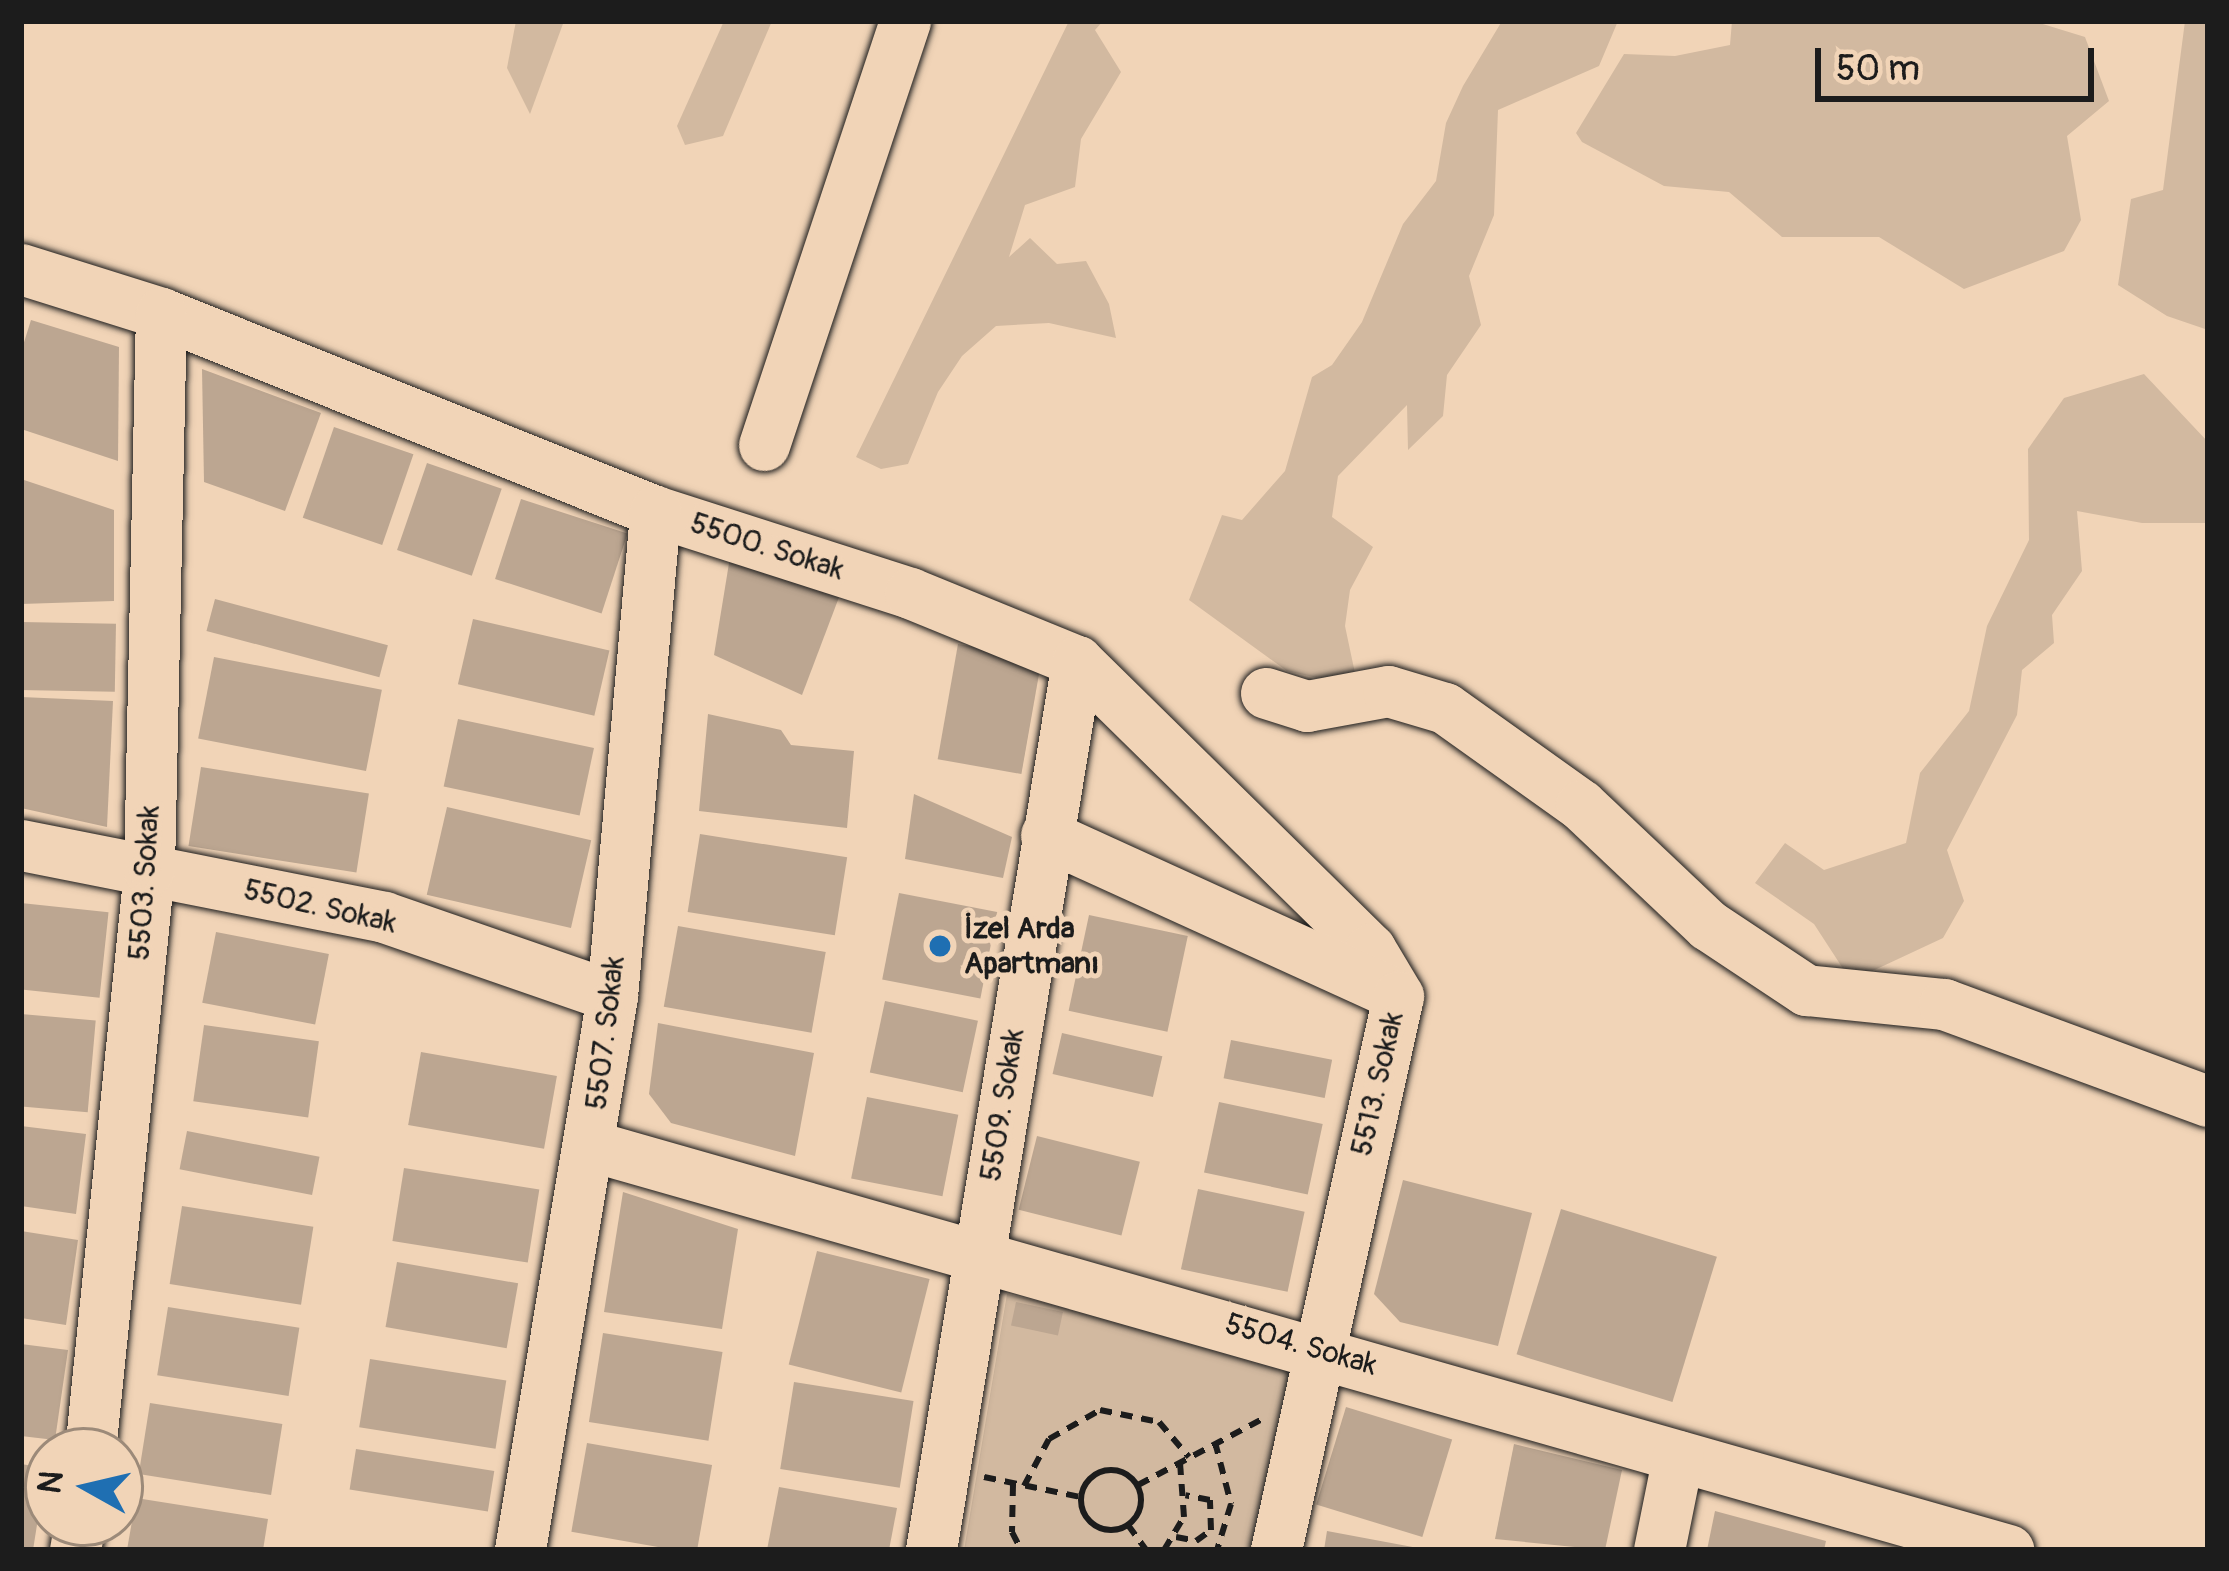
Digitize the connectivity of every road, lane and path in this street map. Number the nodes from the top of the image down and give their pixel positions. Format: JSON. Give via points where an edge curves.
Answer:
{"nodes":[{"id":1,"x":905,"y":21,"type":"edge"},
{"id":2,"x":21,"y":269,"type":"edge"},
{"id":3,"x":161,"y":314,"type":"junction"},
{"id":4,"x":764,"y":445,"type":"dead end"},
{"id":5,"x":655,"y":511,"type":"junction"},
{"id":6,"x":1077,"y":661,"type":"junction"},
{"id":7,"x":1266,"y":693,"type":"dead end"},
{"id":8,"x":1046,"y":835,"type":"junction"},
{"id":9,"x":21,"y":844,"type":"edge"},
{"id":10,"x":149,"y":870,"type":"junction"},
{"id":11,"x":612,"y":996,"type":"junction"},
{"id":12,"x":1398,"y":996,"type":"junction"},
{"id":13,"x":2208,"y":1101,"type":"edge"},
{"id":14,"x":592,"y":1146,"type":"junction"},
{"id":15,"x":980,"y":1258,"type":"junction"},
{"id":16,"x":1313,"y":1373,"type":"junction"},
{"id":17,"x":92,"y":1427,"type":"edge"},
{"id":18,"x":1215,"y":1442,"type":"junction"},
{"id":19,"x":1678,"y":1456,"type":"junction"},
{"id":20,"x":1184,"y":1460,"type":"junction"},
{"id":21,"x":947,"y":1469,"type":"junction"},
{"id":22,"x":1013,"y":1483,"type":"junction"},
{"id":23,"x":1138,"y":1485,"type":"junction"},
{"id":24,"x":1024,"y":1486,"type":"junction"},
{"id":25,"x":1185,"y":1496,"type":"junction"},
{"id":26,"x":1081,"y":1497,"type":"junction"},
{"id":27,"x":1128,"y":1525,"type":"junction"},
{"id":28,"x":1175,"y":1537,"type":"junction"},
{"id":29,"x":520,"y":1550,"type":"edge"},
{"id":30,"x":931,"y":1550,"type":"edge"},
{"id":31,"x":1022,"y":1550,"type":"edge"},
{"id":32,"x":1146,"y":1550,"type":"edge"},
{"id":33,"x":1164,"y":1550,"type":"edge"},
{"id":34,"x":1217,"y":1550,"type":"edge"},
{"id":35,"x":1276,"y":1550,"type":"edge"},
{"id":36,"x":1659,"y":1550,"type":"edge"},
{"id":37,"x":2008,"y":1550,"type":"edge"}],
"edges":[{"from":1,"to":4,"type":"street"},
{"from":2,"to":3,"type":"street","name":"5500. Sokak"},
{"from":3,"to":5,"type":"street","name":"5500. Sokak"},
{"from":3,"to":10,"type":"street","name":"5503. Sokak"},
{"from":5,"to":6,"type":"street","name":"5500. Sokak","via":[[910,593]]},
{"from":5,"to":11,"type":"street","name":"5507. Sokak"},
{"from":6,"to":8,"type":"street","name":"5509. Sokak"},
{"from":6,"to":12,"type":"street","name":"5500. Sokak","via":[[1370,949]]},
{"from":7,"to":13,"type":"street","via":[[1307,706],[1388,691],[1445,708],[1581,805],[1708,925],[1806,990],[1944,1004]]},
{"from":8,"to":12,"type":"street","name":"5513. Sokak"},
{"from":8,"to":15,"type":"street","name":"5509. Sokak"},
{"from":9,"to":10,"type":"street","name":"5502. Sokak"},
{"from":10,"to":11,"type":"street","name":"5502. Sokak","via":[[384,917]]},
{"from":10,"to":17,"type":"street","name":"5503. Sokak"},
{"from":11,"to":14,"type":"street","name":"5507. Sokak"},
{"from":12,"to":16,"type":"street","name":"5513. Sokak"},
{"from":14,"to":15,"type":"street","name":"5504. Sokak"},
{"from":14,"to":29,"type":"street","name":"5507. Sokak"},
{"from":15,"to":16,"type":"street","name":"5504. Sokak"},
{"from":15,"to":21,"type":"street","name":"5509. Sokak"},
{"from":16,"to":18,"type":"path"},
{"from":16,"to":19,"type":"street","name":"5504. Sokak"},
{"from":16,"to":35,"type":"street","name":"5513. Sokak"},
{"from":18,"to":20,"type":"path"},
{"from":18,"to":34,"type":"path","via":[[1231,1504]]},
{"from":19,"to":36,"type":"street"},
{"from":19,"to":37,"type":"street","name":"5504. Sokak"},
{"from":20,"to":23,"type":"path"},
{"from":20,"to":24,"type":"path","via":[[1159,1422],[1100,1410],[1049,1439]]},
{"from":20,"to":25,"type":"path"},
{"from":21,"to":22,"type":"path"},
{"from":21,"to":30,"type":"street","name":"5509. Sokak"},
{"from":22,"to":24,"type":"path"},
{"from":22,"to":31,"type":"path","via":[[1012,1532]]},
{"from":23,"to":26,"type":"path","via":[[1124,1472],[1105,1470]]},
{"from":23,"to":27,"type":"path","via":[[1142,1504]]},
{"from":24,"to":26,"type":"path"},
{"from":25,"to":28,"type":"path"},
{"from":25,"to":28,"type":"path","via":[[1210,1501],[1211,1530],[1196,1541]]},
{"from":26,"to":27,"type":"path","via":[[1094,1525]]},
{"from":27,"to":32,"type":"path"},
{"from":28,"to":33,"type":"path"}]}
